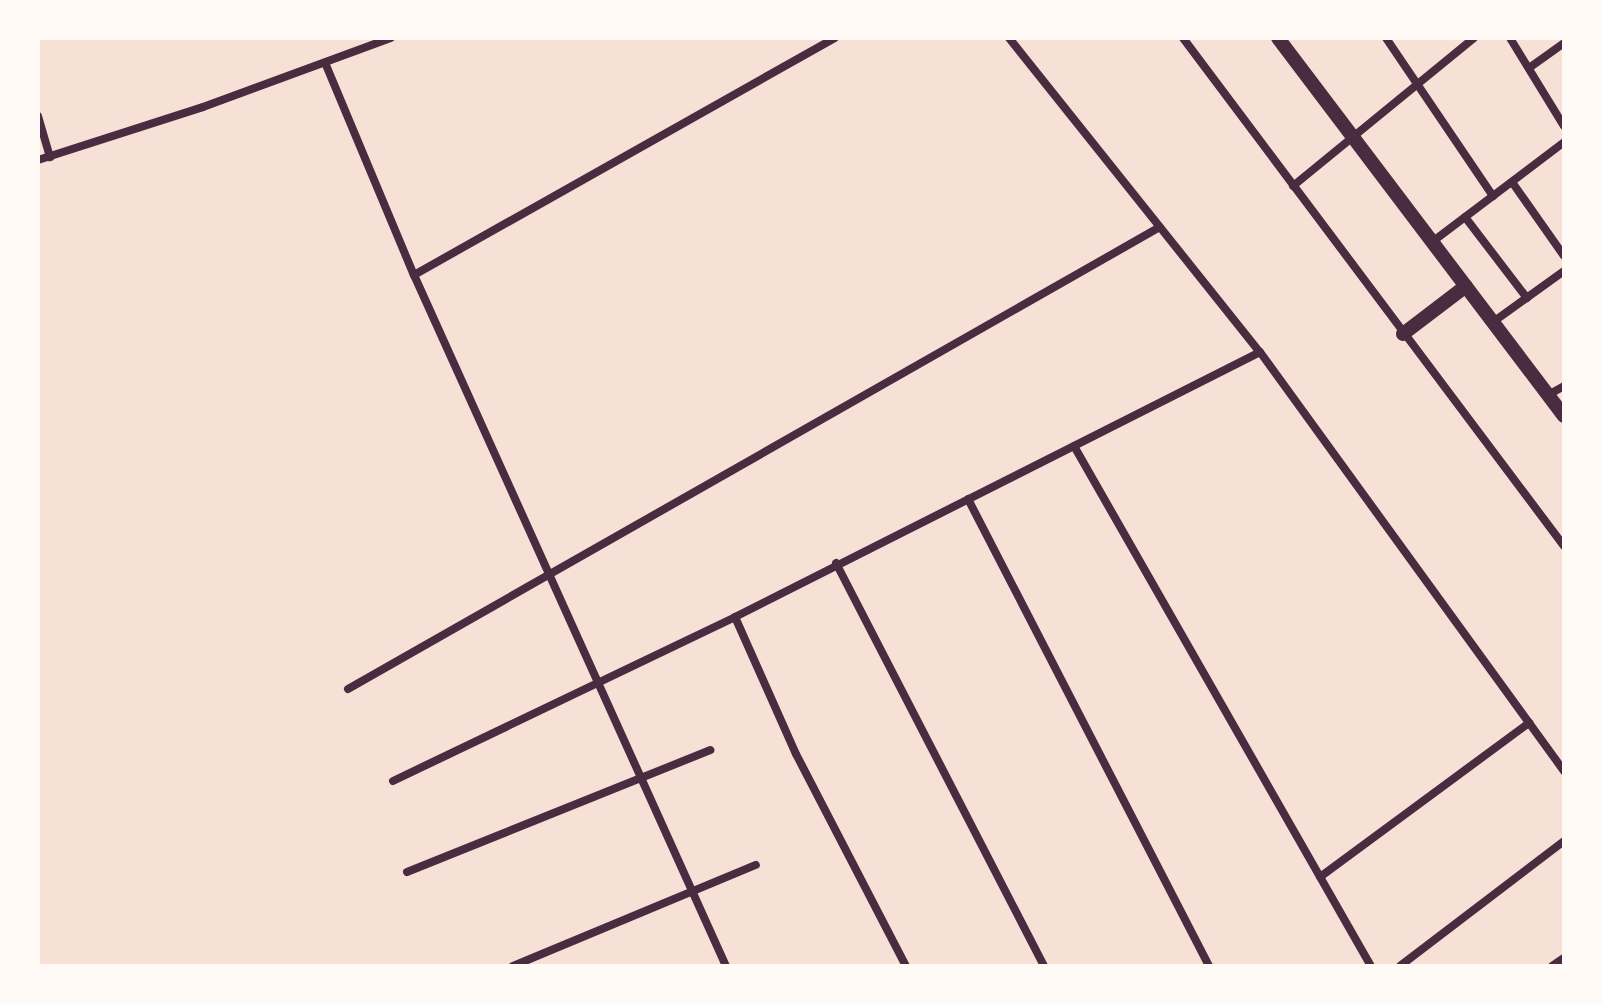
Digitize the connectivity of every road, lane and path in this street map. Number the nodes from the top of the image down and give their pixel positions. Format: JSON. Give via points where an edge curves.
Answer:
{"nodes":[{"id":1,"x":391,"y":38,"type":"edge"},
{"id":2,"x":1009,"y":38,"type":"edge"},
{"id":3,"x":1183,"y":38,"type":"edge"},
{"id":4,"x":1278,"y":38,"type":"edge"},
{"id":5,"x":1386,"y":38,"type":"edge"},
{"id":6,"x":1474,"y":38,"type":"edge"},
{"id":7,"x":1510,"y":38,"type":"edge"},
{"id":8,"x":830,"y":39,"type":"edge"},
{"id":9,"x":1564,"y":43,"type":"edge"},
{"id":10,"x":326,"y":65,"type":"junction"},
{"id":11,"x":1529,"y":68,"type":"junction"},
{"id":12,"x":1417,"y":85,"type":"junction"},
{"id":13,"x":38,"y":116,"type":"edge"},
{"id":14,"x":1564,"y":126,"type":"edge"},
{"id":15,"x":1354,"y":139,"type":"junction"},
{"id":16,"x":1564,"y":142,"type":"edge"},
{"id":17,"x":50,"y":157,"type":"junction"},
{"id":18,"x":38,"y":160,"type":"edge"},
{"id":19,"x":1512,"y":182,"type":"junction"},
{"id":20,"x":1293,"y":186,"type":"junction"},
{"id":21,"x":1493,"y":196,"type":"junction"},
{"id":22,"x":1465,"y":217,"type":"junction"},
{"id":23,"x":1160,"y":227,"type":"junction"},
{"id":24,"x":1432,"y":242,"type":"junction"},
{"id":25,"x":1564,"y":256,"type":"edge"},
{"id":26,"x":1564,"y":271,"type":"edge"},
{"id":27,"x":414,"y":275,"type":"junction"},
{"id":28,"x":1466,"y":286,"type":"junction"},
{"id":29,"x":1527,"y":298,"type":"junction"},
{"id":30,"x":1493,"y":322,"type":"junction"},
{"id":31,"x":1403,"y":334,"type":"junction"},
{"id":32,"x":1260,"y":352,"type":"junction"},
{"id":33,"x":1564,"y":386,"type":"edge"},
{"id":34,"x":1548,"y":395,"type":"junction"},
{"id":35,"x":1564,"y":416,"type":"edge"},
{"id":36,"x":1074,"y":446,"type":"junction"},
{"id":37,"x":968,"y":499,"type":"junction"},
{"id":38,"x":1564,"y":546,"type":"edge"},
{"id":39,"x":836,"y":563,"type":"junction"},
{"id":40,"x":549,"y":574,"type":"junction"},
{"id":41,"x":735,"y":617,"type":"junction"},
{"id":42,"x":600,"y":683,"type":"junction"},
{"id":43,"x":348,"y":689,"type":"dead end"},
{"id":44,"x":1529,"y":723,"type":"junction"},
{"id":45,"x":710,"y":750,"type":"dead end"},
{"id":46,"x":1564,"y":771,"type":"edge"},
{"id":47,"x":393,"y":781,"type":"dead end"},
{"id":48,"x":641,"y":781,"type":"junction"},
{"id":49,"x":1564,"y":841,"type":"edge"},
{"id":50,"x":756,"y":865,"type":"dead end"},
{"id":51,"x":407,"y":872,"type":"dead end"},
{"id":52,"x":1320,"y":877,"type":"junction"},
{"id":53,"x":693,"y":891,"type":"junction"},
{"id":54,"x":1564,"y":958,"type":"edge"},
{"id":55,"x":513,"y":966,"type":"edge"},
{"id":56,"x":726,"y":966,"type":"edge"},
{"id":57,"x":906,"y":966,"type":"edge"},
{"id":58,"x":1044,"y":966,"type":"edge"},
{"id":59,"x":1209,"y":966,"type":"edge"},
{"id":60,"x":1371,"y":966,"type":"edge"},
{"id":61,"x":1400,"y":966,"type":"edge"},
{"id":62,"x":1552,"y":966,"type":"edge"}],
"edges":[{"from":1,"to":10,"type":"street"},
{"from":2,"to":23,"type":"street"},
{"from":3,"to":20,"type":"street"},
{"from":4,"to":15,"type":"street"},
{"from":5,"to":12,"type":"street"},
{"from":6,"to":12,"type":"street"},
{"from":7,"to":11,"type":"street"},
{"from":8,"to":27,"type":"street"},
{"from":9,"to":11,"type":"street"},
{"from":10,"to":17,"type":"street"},
{"from":10,"to":27,"type":"street"},
{"from":11,"to":14,"type":"street"},
{"from":12,"to":15,"type":"street"},
{"from":12,"to":21,"type":"street"},
{"from":13,"to":17,"type":"street"},
{"from":15,"to":20,"type":"street"},
{"from":15,"to":24,"type":"street"},
{"from":16,"to":19,"type":"street"},
{"from":17,"to":18,"type":"street"},
{"from":19,"to":21,"type":"street"},
{"from":19,"to":25,"type":"street"},
{"from":20,"to":31,"type":"street"},
{"from":21,"to":22,"type":"street"},
{"from":22,"to":24,"type":"street"},
{"from":22,"to":29,"type":"street"},
{"from":23,"to":32,"type":"street"},
{"from":23,"to":40,"type":"street"},
{"from":24,"to":28,"type":"street"},
{"from":26,"to":29,"type":"street"},
{"from":27,"to":40,"type":"street"},
{"from":28,"to":30,"type":"street"},
{"from":28,"to":31,"type":"street"},
{"from":29,"to":30,"type":"street"},
{"from":30,"to":34,"type":"street"},
{"from":31,"to":38,"type":"street"},
{"from":32,"to":36,"type":"street"},
{"from":32,"to":44,"type":"street"},
{"from":33,"to":34,"type":"street"},
{"from":34,"to":35,"type":"street"},
{"from":36,"to":37,"type":"street"},
{"from":36,"to":52,"type":"street"},
{"from":37,"to":39,"type":"street"},
{"from":37,"to":59,"type":"street"},
{"from":39,"to":41,"type":"street"},
{"from":39,"to":58,"type":"street"},
{"from":40,"to":42,"type":"street"},
{"from":40,"to":43,"type":"street"},
{"from":41,"to":42,"type":"street"},
{"from":41,"to":57,"type":"street","via":[[796,754]]},
{"from":42,"to":47,"type":"street"},
{"from":42,"to":48,"type":"street"},
{"from":44,"to":46,"type":"street"},
{"from":44,"to":52,"type":"street"},
{"from":45,"to":48,"type":"street"},
{"from":48,"to":51,"type":"street"},
{"from":48,"to":53,"type":"street"},
{"from":49,"to":61,"type":"street"},
{"from":50,"to":53,"type":"street"},
{"from":52,"to":60,"type":"street"},
{"from":53,"to":55,"type":"street"},
{"from":53,"to":56,"type":"street"},
{"from":54,"to":62,"type":"street"}]}
